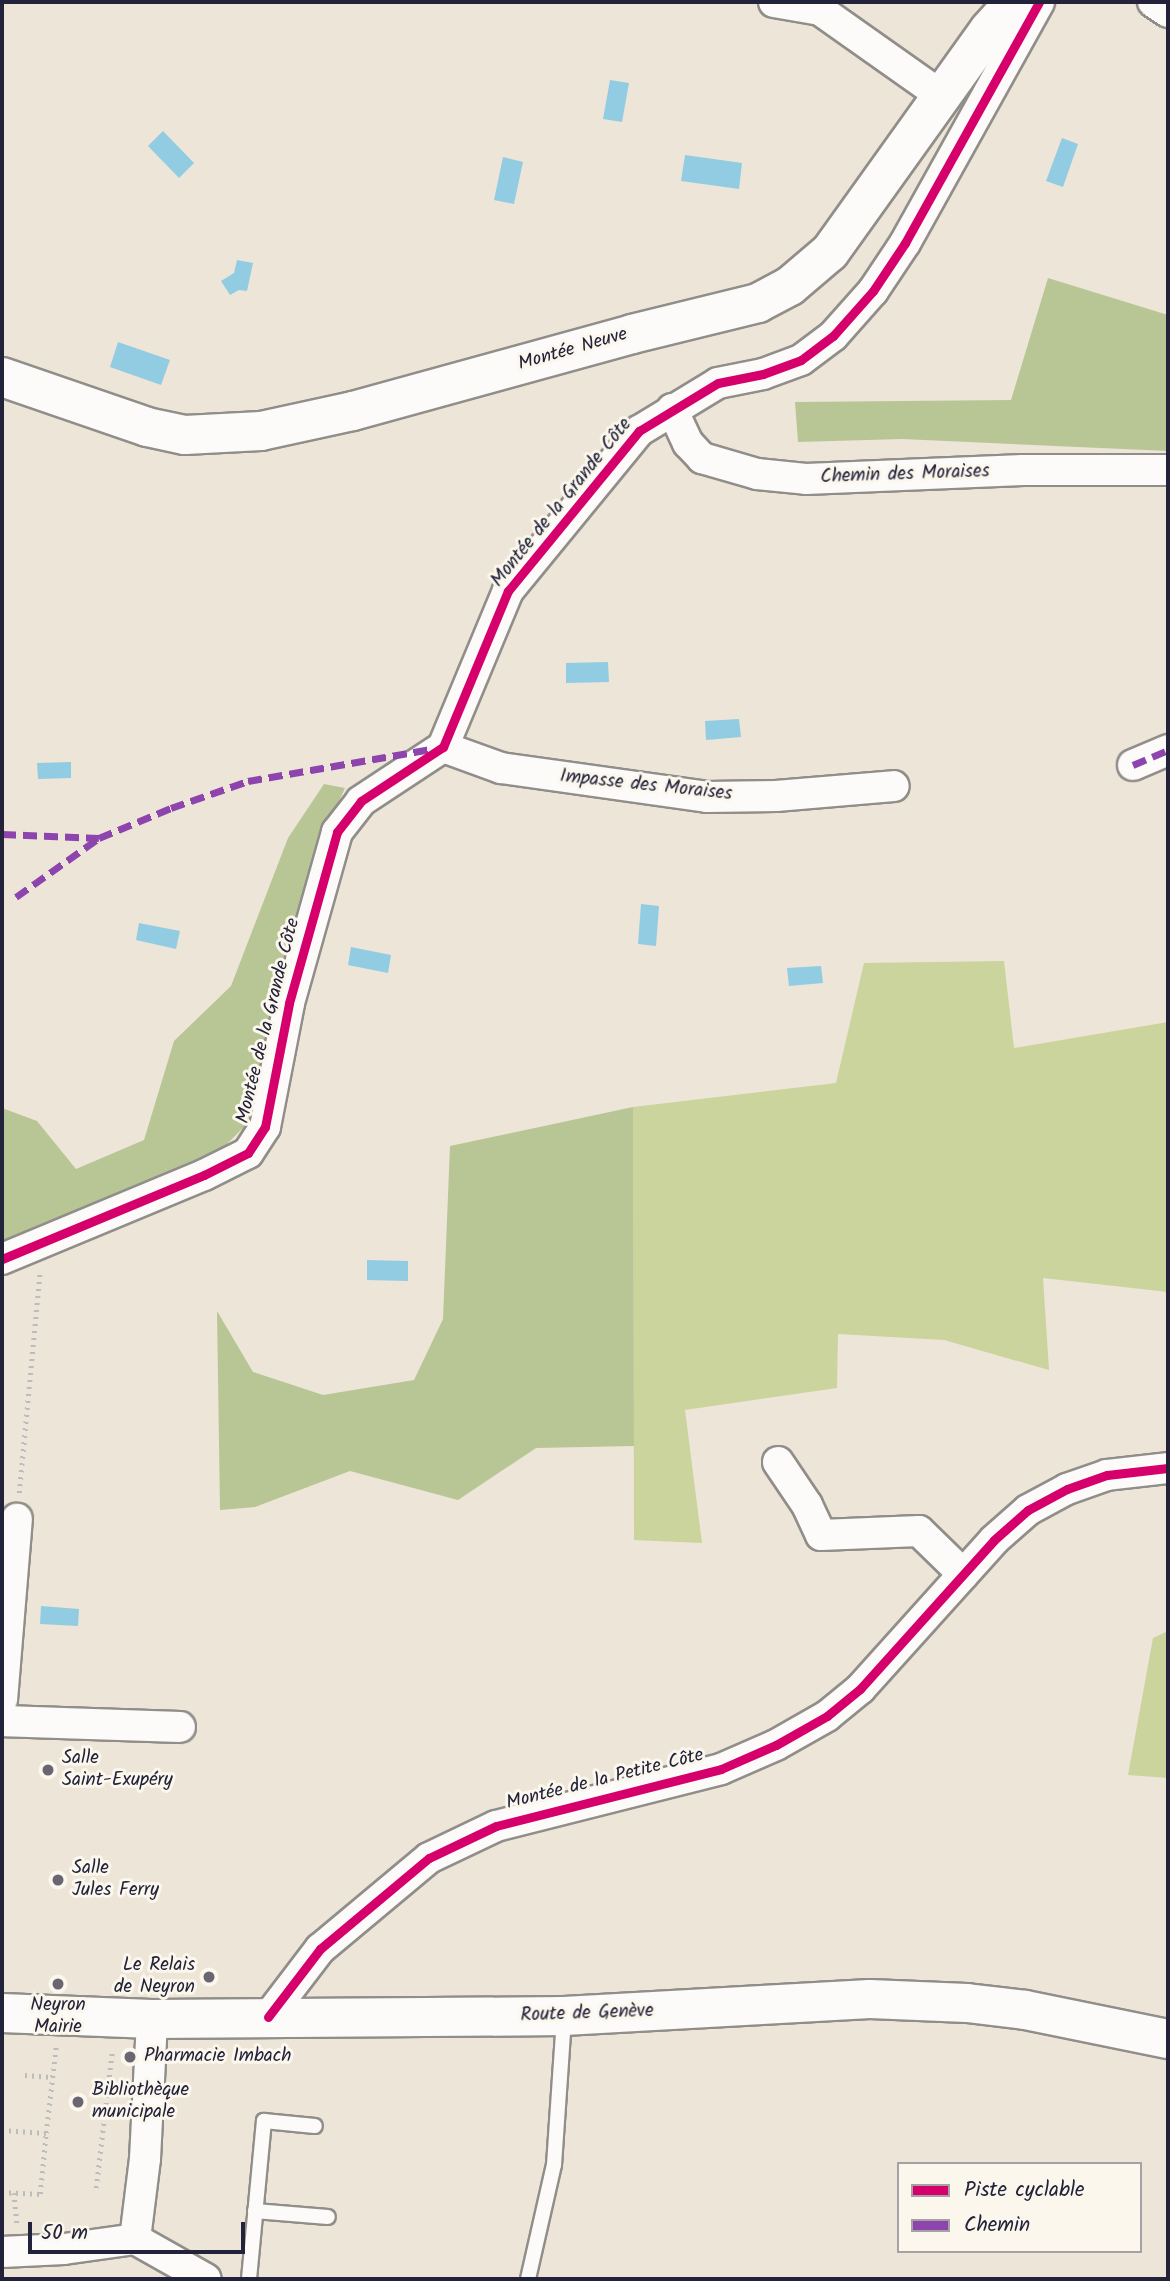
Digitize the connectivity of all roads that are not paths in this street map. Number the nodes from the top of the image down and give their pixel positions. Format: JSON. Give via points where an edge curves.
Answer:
{"nodes":[{"id":1,"x":774,"y":2,"type":"edge"},
{"id":2,"x":1014,"y":2,"type":"edge"},
{"id":3,"x":1039,"y":2,"type":"edge"},
{"id":4,"x":1153,"y":2,"type":"edge"},
{"id":5,"x":821,"y":6,"type":"edge"},
{"id":6,"x":1168,"y":12,"type":"edge"},
{"id":7,"x":942,"y":96,"type":"junction"},
{"id":8,"x":2,"y":377,"type":"edge"},
{"id":9,"x":664,"y":414,"type":"junction"},
{"id":10,"x":1168,"y":470,"type":"edge"},
{"id":11,"x":443,"y":747,"type":"junction"},
{"id":12,"x":1168,"y":750,"type":"edge"},
{"id":13,"x":1133,"y":765,"type":"dead end"},
{"id":14,"x":894,"y":786,"type":"dead end"},
{"id":15,"x":2,"y":1259,"type":"edge"},
{"id":16,"x":778,"y":1462,"type":"dead end"},
{"id":17,"x":1168,"y":1468,"type":"edge"},
{"id":18,"x":17,"y":1519,"type":"road end"},
{"id":19,"x":963,"y":1574,"type":"junction"},
{"id":20,"x":2,"y":1700,"type":"edge"},
{"id":21,"x":2,"y":1721,"type":"edge"},
{"id":22,"x":180,"y":1727,"type":"dead end"},
{"id":23,"x":2,"y":2013,"type":"edge"},
{"id":24,"x":268,"y":2017,"type":"junction"},
{"id":25,"x":564,"y":2017,"type":"junction"},
{"id":26,"x":152,"y":2019,"type":"junction"},
{"id":27,"x":1168,"y":2039,"type":"edge"},
{"id":28,"x":315,"y":2126,"type":"dead end"},
{"id":29,"x":255,"y":2211,"type":"junction"},
{"id":30,"x":328,"y":2217,"type":"dead end"},
{"id":31,"x":135,"y":2239,"type":"junction"},
{"id":32,"x":9,"y":2240,"type":"edge"},
{"id":33,"x":206,"y":2279,"type":"edge"},
{"id":34,"x":249,"y":2279,"type":"edge"},
{"id":35,"x":528,"y":2279,"type":"edge"}],
"edges":[{"from":1,"to":5,"type":"street"},
{"from":2,"to":7,"type":"main road","name":"Montée Neuve"},
{"from":3,"to":9,"type":"street","name":"Montée de la Grande Côte","via":[[905,243],[873,291],[833,337],[801,360],[718,383]]},
{"from":4,"to":6,"type":"street"},
{"from":5,"to":7,"type":"street"},
{"from":7,"to":8,"type":"main road","name":"Montée Neuve","via":[[830,252],[780,292],[730,312],[632,334],[353,411],[249,432],[185,435],[147,427]]},
{"from":9,"to":10,"type":"street","name":"Chemin des Moraises","via":[[702,458],[757,474],[806,479],[1023,470]]},
{"from":9,"to":11,"type":"street","name":"Montée de la Grande Côte","via":[[639,431],[508,591]]},
{"from":11,"to":14,"type":"street","name":"Impasse des Moraises","via":[[501,768],[707,797]]},
{"from":11,"to":15,"type":"street","name":"Montée de la Grande Côte","via":[[361,801],[337,832],[289,1003],[265,1127],[248,1153]]},
{"from":12,"to":13,"type":"street"},
{"from":16,"to":19,"type":"street","via":[[821,1535],[919,1531]]},
{"from":17,"to":19,"type":"street","name":"Montée de la Petite Côte","via":[[1107,1475],[1067,1489],[1028,1510]]},
{"from":18,"to":20,"type":"street"},
{"from":19,"to":24,"type":"street","name":"Montée de la Petite Côte","via":[[860,1689],[827,1716],[776,1745],[721,1769],[496,1826],[429,1858],[320,1949]]},
{"from":21,"to":22,"type":"street"},
{"from":23,"to":26,"type":"main road","name":"Route de Genève"},
{"from":24,"to":25,"type":"main road","name":"Route de Genève"},
{"from":24,"to":26,"type":"main road","name":"Route de Genève"},
{"from":25,"to":27,"type":"main road","name":"Route de Genève","via":[[870,1999],[1025,2010]]},
{"from":25,"to":35,"type":"lane","via":[[554,2165]]},
{"from":26,"to":31,"type":"street","via":[[145,2159]]},
{"from":28,"to":29,"type":"lane","via":[[264,2121]]},
{"from":29,"to":30,"type":"lane"},
{"from":29,"to":34,"type":"lane"},
{"from":31,"to":32,"type":"street","via":[[64,2249]]},
{"from":31,"to":33,"type":"street"}]}
